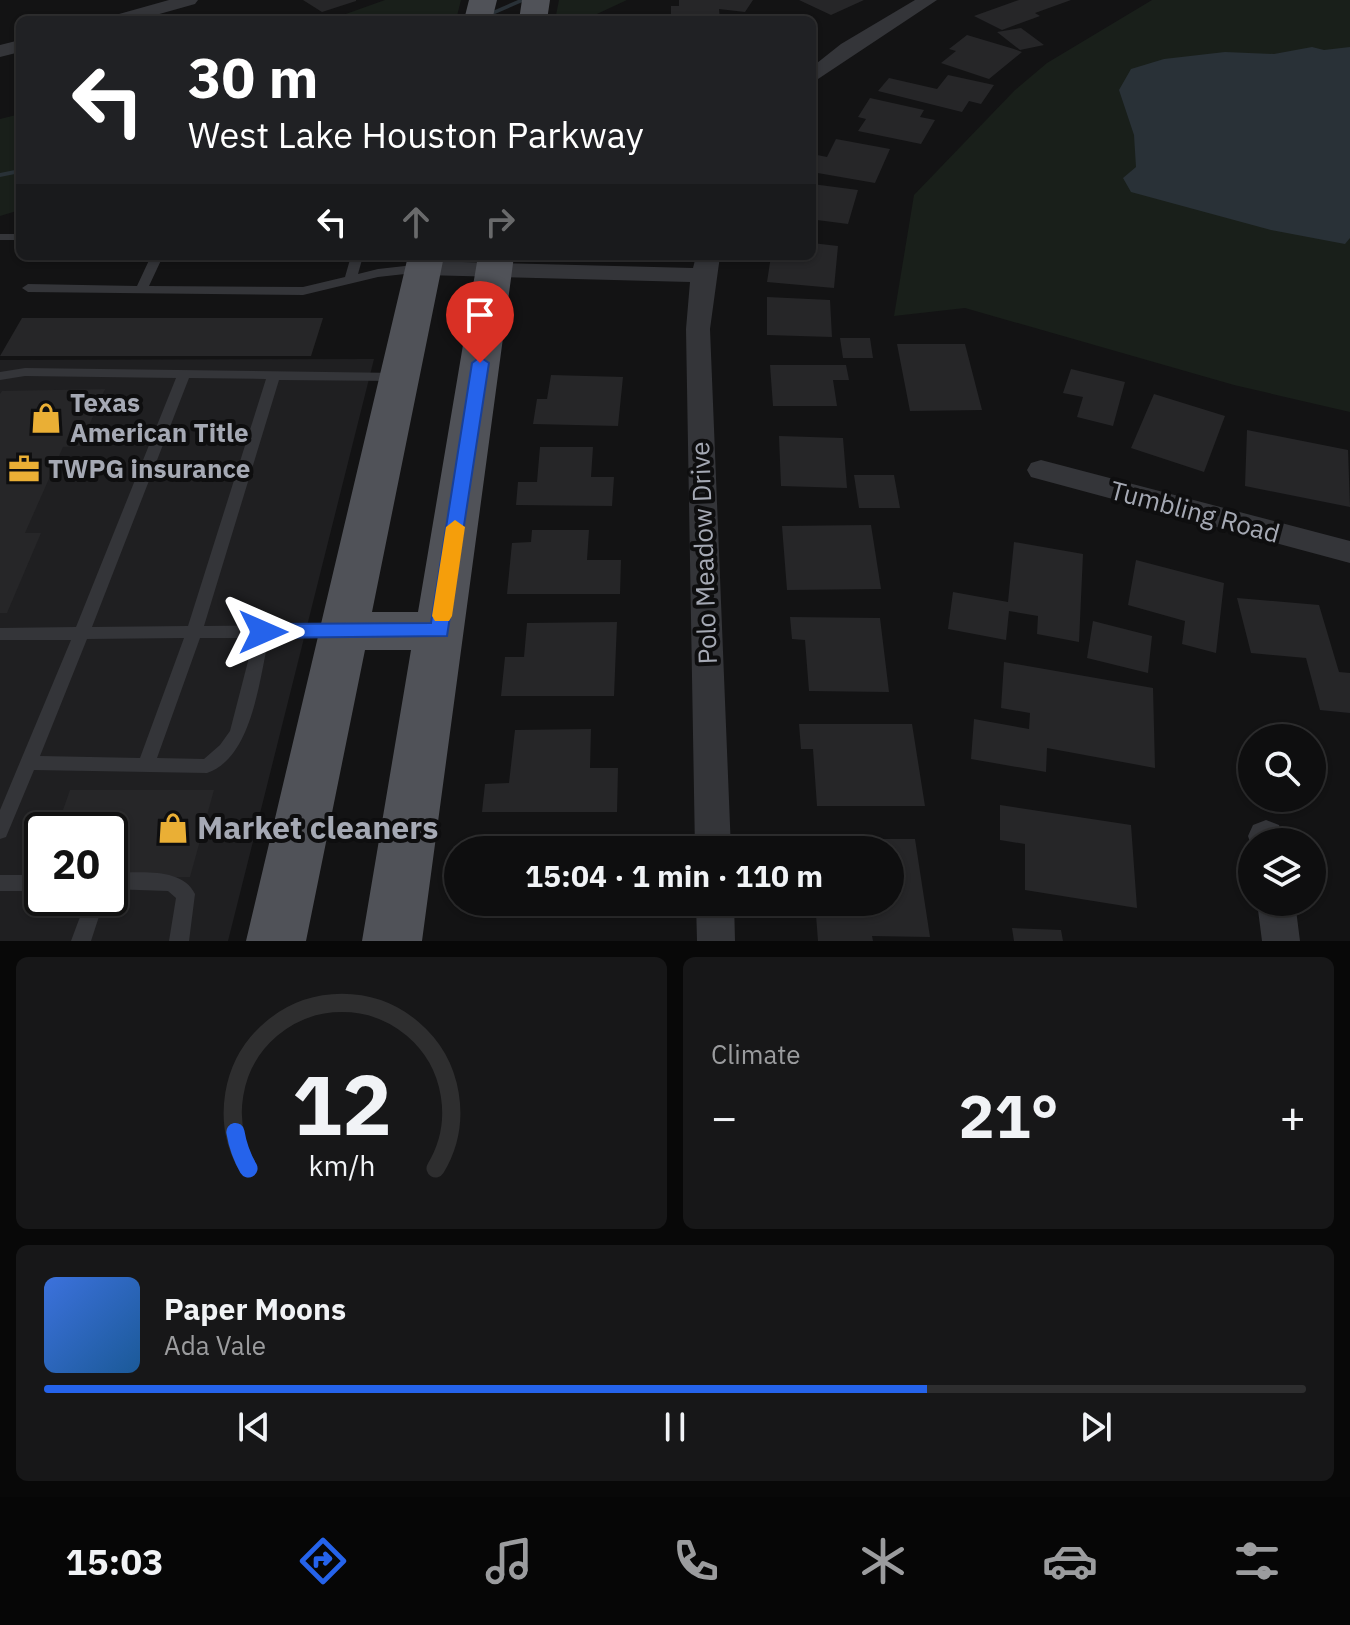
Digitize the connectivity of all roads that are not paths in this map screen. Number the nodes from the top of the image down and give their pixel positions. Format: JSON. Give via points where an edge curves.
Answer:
{"nodes":[{"id":1,"x":189,"y":0,"type":"edge"},
{"id":2,"x":928,"y":0,"type":"edge"},
{"id":3,"x":132,"y":16,"type":"edge"},
{"id":4,"x":816,"y":74,"type":"edge"},
{"id":5,"x":155,"y":260,"type":"edge"},
{"id":6,"x":356,"y":260,"type":"edge"},
{"id":7,"x":425,"y":262,"type":"edge"},
{"id":8,"x":496,"y":262,"type":"edge"},
{"id":9,"x":705,"y":266,"type":"edge"},
{"id":10,"x":350,"y":280,"type":"junction"},
{"id":11,"x":28,"y":288,"type":"dead end"},
{"id":12,"x":141,"y":289,"type":"junction"},
{"id":13,"x":184,"y":375,"type":"junction"},
{"id":14,"x":0,"y":376,"type":"edge"},
{"id":15,"x":273,"y":377,"type":"junction"},
{"id":16,"x":399,"y":377,"type":"junction"},
{"id":17,"x":1041,"y":470,"type":"dead end"},
{"id":18,"x":1350,"y":552,"type":"edge"},
{"id":19,"x":344,"y":631,"type":"junction"},
{"id":20,"x":440,"y":631,"type":"junction"},
{"id":21,"x":263,"y":632,"type":"junction"},
{"id":22,"x":82,"y":633,"type":"junction"},
{"id":23,"x":194,"y":633,"type":"junction"},
{"id":24,"x":0,"y":634,"type":"edge"},
{"id":25,"x":27,"y":763,"type":"junction"},
{"id":26,"x":145,"y":766,"type":"junction"},
{"id":27,"x":0,"y":831,"type":"edge"},
{"id":28,"x":713,"y":836,"type":"edge"},
{"id":29,"x":128,"y":882,"type":"edge"},
{"id":30,"x":0,"y":883,"type":"edge"},
{"id":31,"x":24,"y":883,"type":"edge"},
{"id":32,"x":90,"y":916,"type":"edge"},
{"id":33,"x":715,"y":916,"type":"edge"},
{"id":34,"x":1278,"y":916,"type":"edge"},
{"id":35,"x":81,"y":941,"type":"edge"},
{"id":36,"x":179,"y":941,"type":"edge"},
{"id":37,"x":276,"y":941,"type":"edge"},
{"id":38,"x":392,"y":941,"type":"edge"},
{"id":39,"x":716,"y":941,"type":"edge"},
{"id":40,"x":1281,"y":941,"type":"edge"}],
"edges":[{"from":1,"to":3,"type":"street"},
{"from":2,"to":4,"type":"street"},
{"from":5,"to":12,"type":"lane"},
{"from":6,"to":10,"type":"lane"},
{"from":7,"to":8,"type":"street"},
{"from":7,"to":10,"type":"lane"},
{"from":7,"to":16,"type":"main road"},
{"from":8,"to":9,"type":"street"},
{"from":8,"to":20,"type":"main road"},
{"from":9,"to":28,"type":"street","name":"Polo Meadow Drive","via":[[698,329]]},
{"from":10,"to":12,"type":"lane","via":[[303,291]]},
{"from":11,"to":12,"type":"lane"},
{"from":13,"to":14,"type":"lane"},
{"from":13,"to":15,"type":"lane"},
{"from":13,"to":22,"type":"lane"},
{"from":15,"to":16,"type":"lane"},
{"from":15,"to":23,"type":"lane"},
{"from":16,"to":19,"type":"main road"},
{"from":17,"to":18,"type":"street","name":"Tumbling Road"},
{"from":19,"to":20,"type":"main road"},
{"from":19,"to":21,"type":"lane"},
{"from":19,"to":37,"type":"main road"},
{"from":20,"to":38,"type":"main road"},
{"from":21,"to":23,"type":"lane"},
{"from":21,"to":26,"type":"lane","via":[[238,733],[226,750],[207,766]]},
{"from":22,"to":23,"type":"lane"},
{"from":22,"to":24,"type":"lane"},
{"from":22,"to":25,"type":"lane"},
{"from":23,"to":26,"type":"lane"},
{"from":25,"to":26,"type":"lane"},
{"from":25,"to":27,"type":"lane"},
{"from":29,"to":36,"type":"lane","via":[[171,883],[186,894]]},
{"from":30,"to":31,"type":"lane"},
{"from":32,"to":35,"type":"lane"},
{"from":33,"to":39,"type":"street"},
{"from":34,"to":40,"type":"street"}]}
